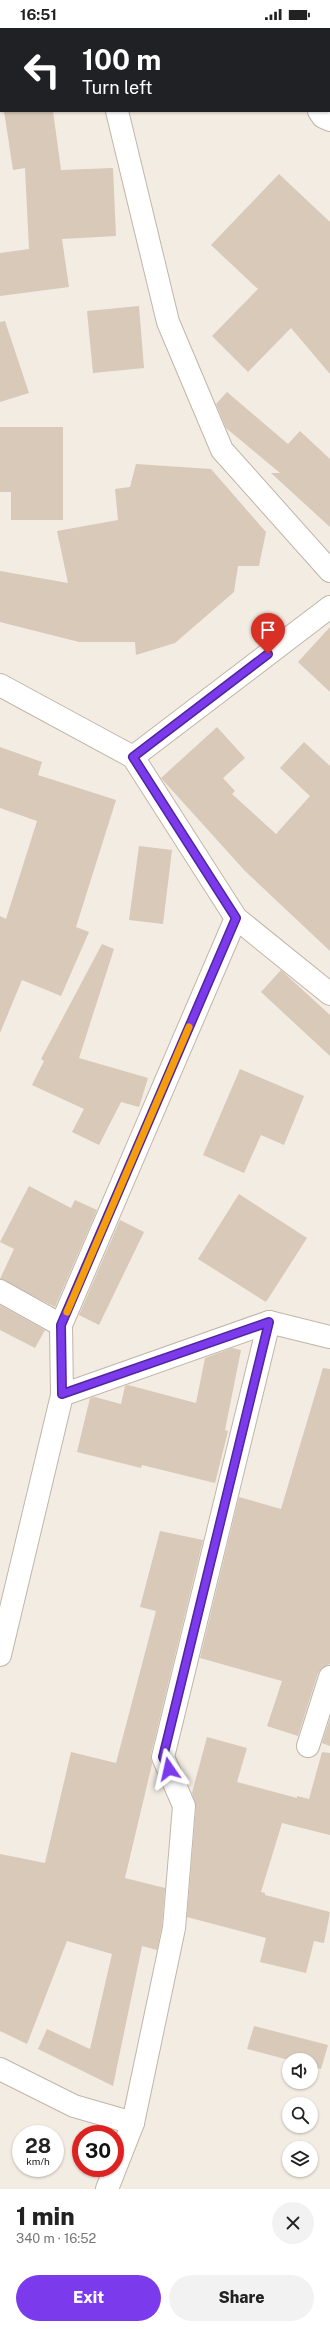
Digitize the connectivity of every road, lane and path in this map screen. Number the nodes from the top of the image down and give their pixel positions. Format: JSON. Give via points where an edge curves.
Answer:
{"nodes":[{"id":1,"x":117,"y":112,"type":"edge"},
{"id":2,"x":320,"y":112,"type":"edge"},
{"id":3,"x":330,"y":120,"type":"edge"},
{"id":4,"x":330,"y":571,"type":"edge"},
{"id":5,"x":330,"y":607,"type":"edge"},
{"id":6,"x":0,"y":685,"type":"edge"},
{"id":7,"x":133,"y":757,"type":"junction"},
{"id":8,"x":236,"y":918,"type":"junction"},
{"id":9,"x":330,"y":994,"type":"edge"},
{"id":10,"x":0,"y":1291,"type":"edge"},
{"id":11,"x":269,"y":1322,"type":"junction"},
{"id":12,"x":61,"y":1325,"type":"junction"},
{"id":13,"x":330,"y":1337,"type":"edge"},
{"id":14,"x":62,"y":1394,"type":"junction"},
{"id":15,"x":1,"y":1650,"type":"edge"},
{"id":16,"x":330,"y":1677,"type":"edge"},
{"id":17,"x":308,"y":1746,"type":"dead end"},
{"id":18,"x":0,"y":2069,"type":"edge"},
{"id":19,"x":133,"y":2123,"type":"junction"},
{"id":20,"x":107,"y":2189,"type":"edge"}],
"edges":[{"from":1,"to":4,"type":"street","via":[[168,322],[222,450]]},
{"from":2,"to":3,"type":"street"},
{"from":5,"to":7,"type":"street"},
{"from":6,"to":7,"type":"street"},
{"from":7,"to":8,"type":"street"},
{"from":8,"to":9,"type":"street"},
{"from":8,"to":12,"type":"street"},
{"from":10,"to":12,"type":"street"},
{"from":11,"to":13,"type":"street"},
{"from":11,"to":14,"type":"street"},
{"from":11,"to":19,"type":"street","via":[[163,1757],[184,1806],[184,1814],[174,1928]]},
{"from":12,"to":14,"type":"street"},
{"from":14,"to":15,"type":"street"},
{"from":16,"to":17,"type":"street"},
{"from":18,"to":19,"type":"street","via":[[74,2106]]},
{"from":19,"to":20,"type":"street"}]}
